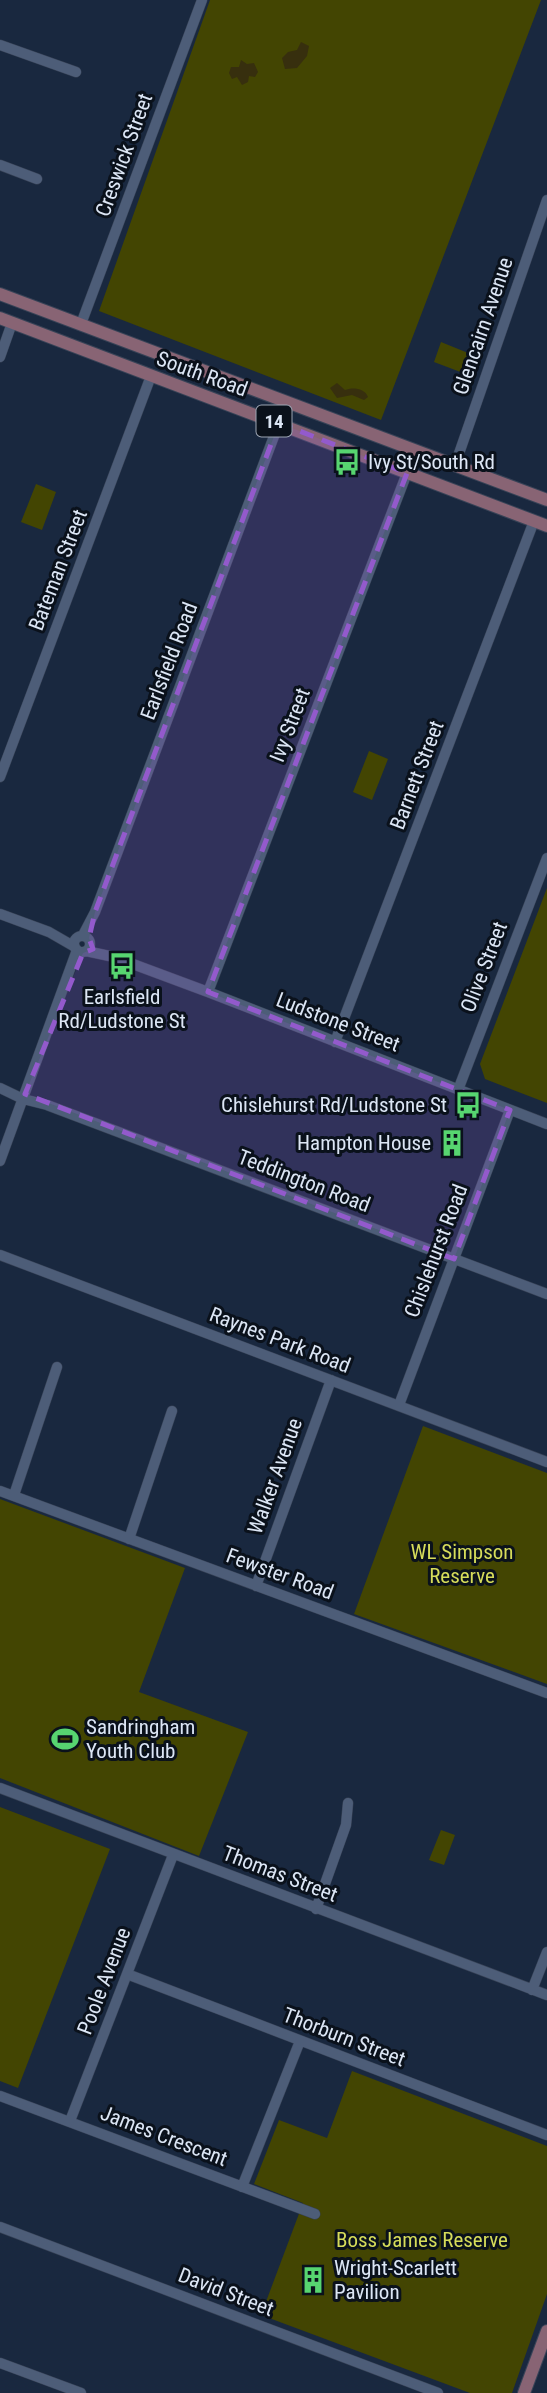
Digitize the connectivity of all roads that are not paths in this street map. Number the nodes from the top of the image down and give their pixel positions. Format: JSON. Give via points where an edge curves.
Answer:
{"nodes":[{"id":1,"x":202,"y":0,"type":"edge"},
{"id":2,"x":0,"y":44,"type":"edge"},
{"id":3,"x":76,"y":72,"type":"dead end"},
{"id":4,"x":0,"y":165,"type":"edge"},
{"id":5,"x":37,"y":179,"type":"dead end"},
{"id":6,"x":547,"y":200,"type":"edge"},
{"id":7,"x":0,"y":294,"type":"edge"},
{"id":8,"x":6,"y":321,"type":"edge"},
{"id":9,"x":81,"y":324,"type":"junction"},
{"id":10,"x":0,"y":357,"type":"edge"},
{"id":11,"x":152,"y":376,"type":"junction"},
{"id":12,"x":288,"y":401,"type":"junction"},
{"id":13,"x":279,"y":423,"type":"junction"},
{"id":14,"x":455,"y":464,"type":"junction"},
{"id":15,"x":407,"y":473,"type":"junction"},
{"id":16,"x":547,"y":500,"type":"edge"},
{"id":17,"x":541,"y":524,"type":"edge"},
{"id":18,"x":0,"y":777,"type":"edge"},
{"id":19,"x":547,"y":858,"type":"edge"},
{"id":20,"x":0,"y":914,"type":"edge"},
{"id":21,"x":82,"y":944,"type":"junction"},
{"id":22,"x":208,"y":992,"type":"junction"},
{"id":23,"x":335,"y":1042,"type":"junction"},
{"id":24,"x":0,"y":1087,"type":"edge"},
{"id":25,"x":458,"y":1090,"type":"junction"},
{"id":26,"x":24,"y":1096,"type":"junction"},
{"id":27,"x":510,"y":1110,"type":"junction"},
{"id":28,"x":547,"y":1124,"type":"edge"},
{"id":29,"x":0,"y":1160,"type":"edge"},
{"id":30,"x":0,"y":1255,"type":"edge"},
{"id":31,"x":454,"y":1259,"type":"junction"},
{"id":32,"x":547,"y":1294,"type":"edge"},
{"id":33,"x":57,"y":1367,"type":"dead end"},
{"id":34,"x":331,"y":1380,"type":"junction"},
{"id":35,"x":399,"y":1405,"type":"junction"},
{"id":36,"x":172,"y":1410,"type":"dead end"},
{"id":37,"x":547,"y":1462,"type":"edge"},
{"id":38,"x":0,"y":1490,"type":"edge"},
{"id":39,"x":13,"y":1495,"type":"junction"},
{"id":40,"x":129,"y":1539,"type":"junction"},
{"id":41,"x":256,"y":1586,"type":"junction"},
{"id":42,"x":547,"y":1693,"type":"edge"},
{"id":43,"x":0,"y":1788,"type":"edge"},
{"id":44,"x":348,"y":1803,"type":"dead end"},
{"id":45,"x":173,"y":1855,"type":"junction"},
{"id":46,"x":316,"y":1909,"type":"junction"},
{"id":47,"x":547,"y":1952,"type":"edge"},
{"id":48,"x":127,"y":1974,"type":"junction"},
{"id":49,"x":532,"y":1990,"type":"junction"},
{"id":50,"x":547,"y":1995,"type":"edge"},
{"id":51,"x":300,"y":2040,"type":"junction"},
{"id":52,"x":0,"y":2096,"type":"edge"},
{"id":53,"x":70,"y":2121,"type":"junction"},
{"id":54,"x":547,"y":2135,"type":"edge"},
{"id":55,"x":242,"y":2187,"type":"junction"},
{"id":56,"x":315,"y":2214,"type":"dead end"},
{"id":57,"x":0,"y":2227,"type":"edge"},
{"id":58,"x":547,"y":2331,"type":"edge"},
{"id":59,"x":0,"y":2363,"type":"edge"},
{"id":60,"x":59,"y":2389,"type":"edge"},
{"id":61,"x":80,"y":2393,"type":"edge"},
{"id":62,"x":438,"y":2393,"type":"edge"},
{"id":63,"x":524,"y":2393,"type":"edge"}],
"edges":[{"from":1,"to":9,"type":"street","name":"Creswick Street"},
{"from":2,"to":3,"type":"street"},
{"from":4,"to":5,"type":"street"},
{"from":6,"to":14,"type":"street","name":"Glencairn Avenue"},
{"from":7,"to":9,"type":"main road","name":"South Road","number":"14"},
{"from":8,"to":10,"type":"street"},
{"from":8,"to":11,"type":"main road","name":"South Road","number":"14"},
{"from":9,"to":12,"type":"main road","name":"South Road","number":"14"},
{"from":11,"to":13,"type":"main road","name":"South Road","number":"14"},
{"from":11,"to":18,"type":"street","name":"Bateman Street"},
{"from":12,"to":13,"type":"main road"},
{"from":12,"to":14,"type":"main road","name":"South Road","number":"14"},
{"from":13,"to":15,"type":"main road","name":"South Road","number":"14"},
{"from":13,"to":21,"type":"street","name":"Earlsfield Road"},
{"from":14,"to":16,"type":"main road","name":"South Road","number":"14"},
{"from":15,"to":17,"type":"main road","name":"South Road","number":"14"},
{"from":15,"to":22,"type":"street","name":"Ivy Street"},
{"from":17,"to":23,"type":"street","name":"Barnett Street"},
{"from":19,"to":25,"type":"street","name":"Olive Street"},
{"from":20,"to":21,"type":"street","name":"Ludstone Street"},
{"from":21,"to":22,"type":"street","name":"Ludstone Street"},
{"from":21,"to":26,"type":"street","name":"Earlsfield Road"},
{"from":22,"to":23,"type":"street","name":"Ludstone Street"},
{"from":23,"to":25,"type":"street","name":"Ludstone Street"},
{"from":24,"to":26,"type":"street","name":"Teddington Road"},
{"from":25,"to":27,"type":"street","name":"Ludstone Street"},
{"from":26,"to":29,"type":"street","name":"Earlsfield Road"},
{"from":26,"to":31,"type":"street","name":"Teddington Road"},
{"from":27,"to":28,"type":"street","name":"Ludstone Street"},
{"from":27,"to":31,"type":"street","name":"Chislehurst Road"},
{"from":30,"to":34,"type":"street","name":"Raynes Park Road"},
{"from":31,"to":32,"type":"street","name":"Teddington Road"},
{"from":31,"to":35,"type":"street","name":"Chislehurst Road"},
{"from":33,"to":39,"type":"street"},
{"from":34,"to":35,"type":"street","name":"Raynes Park Road"},
{"from":34,"to":41,"type":"street","name":"Walker Avenue"},
{"from":35,"to":37,"type":"street","name":"Raynes Park Road"},
{"from":36,"to":40,"type":"street"},
{"from":38,"to":39,"type":"street","name":"Fewster Road"},
{"from":39,"to":40,"type":"street","name":"Fewster Road"},
{"from":40,"to":41,"type":"street","name":"Fewster Road"},
{"from":41,"to":42,"type":"street","name":"Fewster Road"},
{"from":43,"to":45,"type":"street","name":"Thomas Street"},
{"from":44,"to":46,"type":"street","via":[[346,1825]]},
{"from":45,"to":46,"type":"street","name":"Thomas Street"},
{"from":45,"to":48,"type":"street","name":"Poole Avenue"},
{"from":46,"to":49,"type":"street","name":"Thomas Street"},
{"from":47,"to":49,"type":"street"},
{"from":48,"to":51,"type":"street","name":"Thorburn Street"},
{"from":48,"to":53,"type":"street","name":"Poole Avenue"},
{"from":49,"to":50,"type":"street","name":"Thomas Street"},
{"from":51,"to":54,"type":"street","name":"Thorburn Street"},
{"from":51,"to":55,"type":"street"},
{"from":52,"to":53,"type":"street","name":"James Crescent"},
{"from":53,"to":55,"type":"street","name":"James Crescent"},
{"from":55,"to":56,"type":"street","name":"James Crescent"},
{"from":57,"to":62,"type":"street","name":"David Street"},
{"from":58,"to":63,"type":"main road"},
{"from":59,"to":60,"type":"street"},
{"from":60,"to":61,"type":"street"}]}
